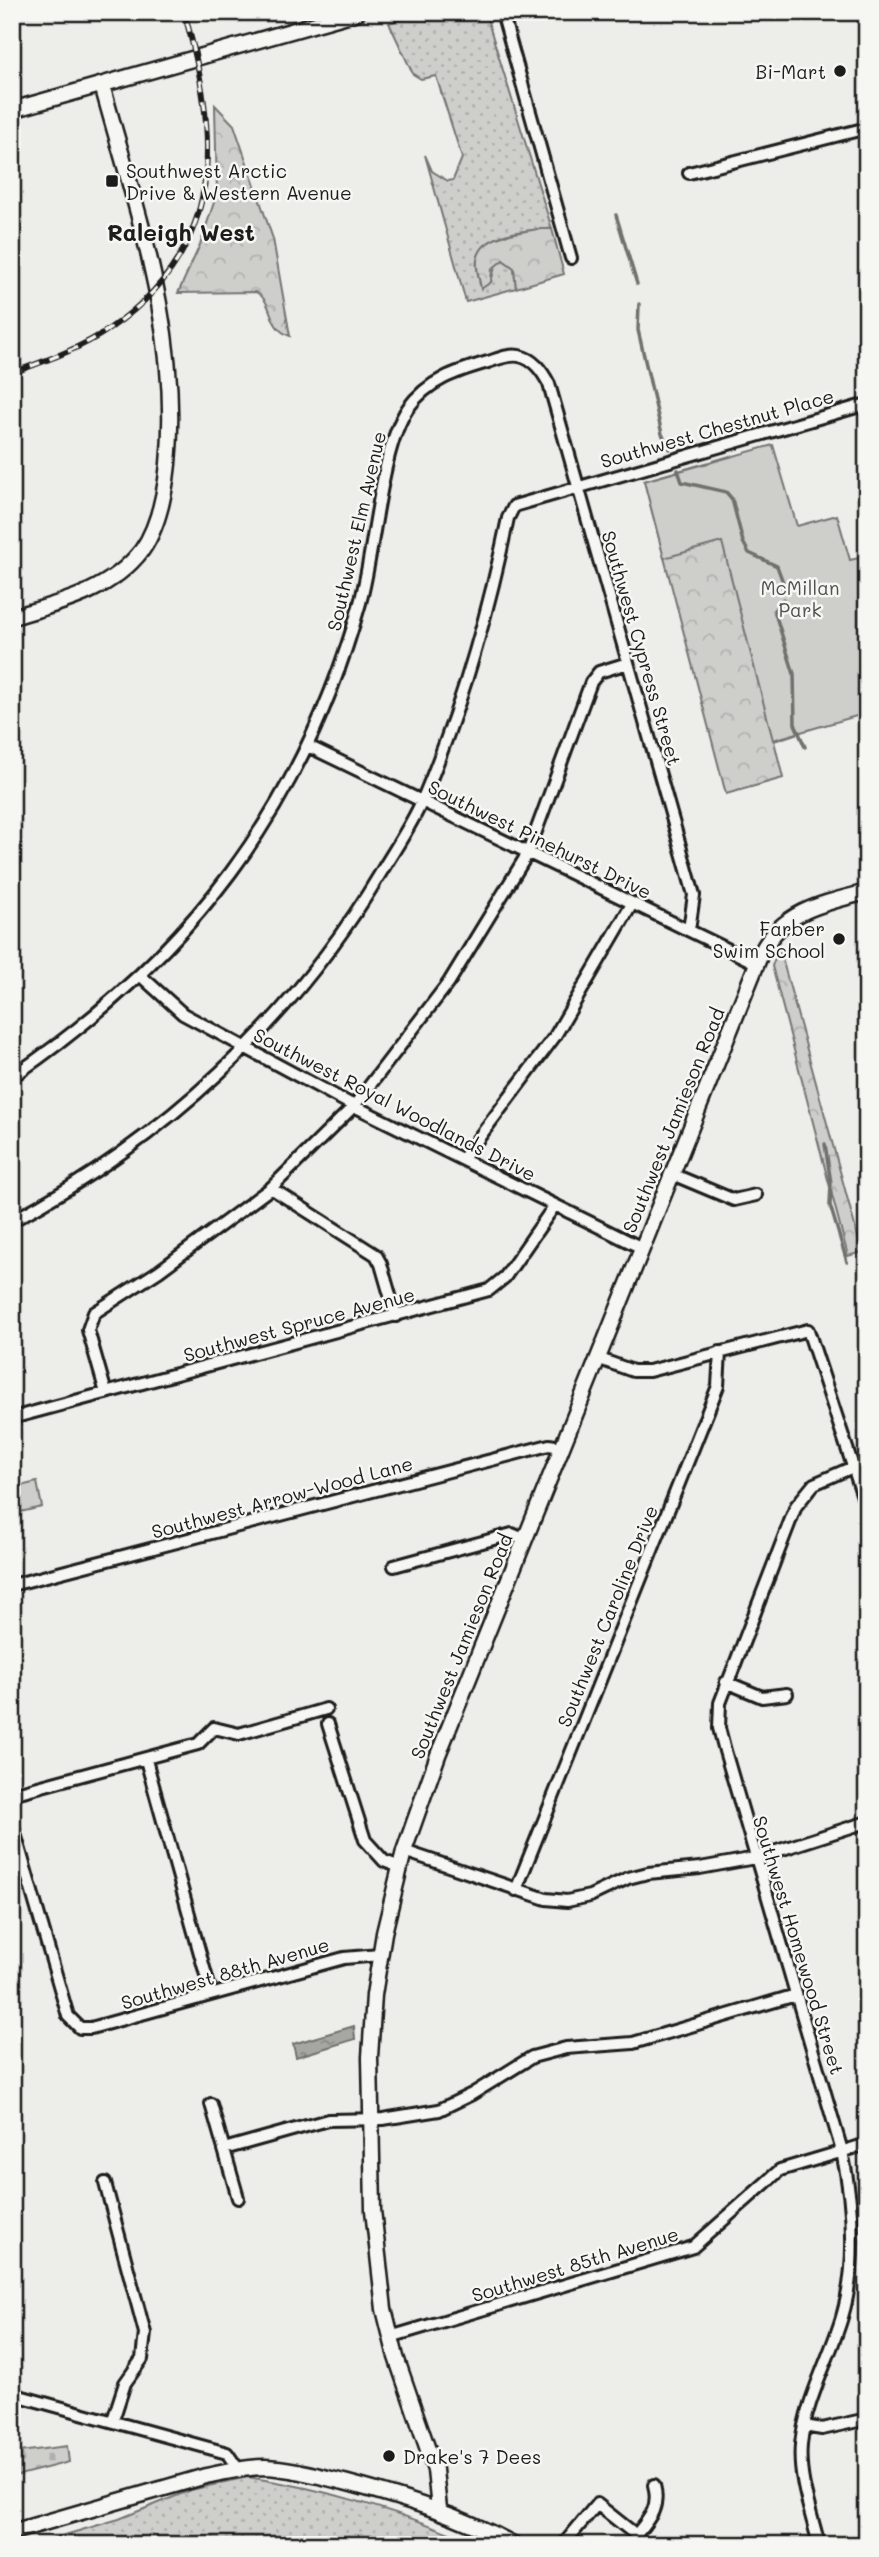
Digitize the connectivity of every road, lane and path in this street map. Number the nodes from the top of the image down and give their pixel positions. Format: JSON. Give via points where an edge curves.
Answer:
{"nodes":[{"id":1,"x":358,"y":12,"type":"edge"},
{"id":2,"x":502,"y":12,"type":"edge"},
{"id":3,"x":102,"y":85,"type":"junction"},
{"id":4,"x":12,"y":110,"type":"edge"},
{"id":5,"x":867,"y":128,"type":"edge"},
{"id":6,"x":689,"y":173,"type":"dead end"},
{"id":7,"x":570,"y":258,"type":"dead end"},
{"id":8,"x":545,"y":377,"type":"joint"},
{"id":9,"x":867,"y":404,"type":"edge"},
{"id":10,"x":578,"y":487,"type":"junction"},
{"id":11,"x":12,"y":617,"type":"edge"},
{"id":12,"x":628,"y":663,"type":"junction"},
{"id":13,"x":308,"y":746,"type":"junction"},
{"id":14,"x":422,"y":800,"type":"junction"},
{"id":15,"x":528,"y":853,"type":"junction"},
{"id":16,"x":867,"y":892,"type":"edge"},
{"id":17,"x":632,"y":904,"type":"junction"},
{"id":18,"x":689,"y":930,"type":"junction"},
{"id":19,"x":756,"y":963,"type":"junction"},
{"id":20,"x":141,"y":976,"type":"junction"},
{"id":21,"x":247,"y":1048,"type":"junction"},
{"id":22,"x":12,"y":1077,"type":"edge"},
{"id":23,"x":354,"y":1106,"type":"junction"},
{"id":24,"x":463,"y":1159,"type":"junction"},
{"id":25,"x":672,"y":1174,"type":"junction"},
{"id":26,"x":271,"y":1188,"type":"junction"},
{"id":27,"x":756,"y":1195,"type":"dead end"},
{"id":28,"x":555,"y":1205,"type":"junction"},
{"id":29,"x":12,"y":1221,"type":"edge"},
{"id":30,"x":642,"y":1248,"type":"junction"},
{"id":31,"x":396,"y":1316,"type":"junction"},
{"id":32,"x":720,"y":1352,"type":"junction"},
{"id":33,"x":597,"y":1358,"type":"junction"},
{"id":34,"x":106,"y":1393,"type":"junction"},
{"id":35,"x":12,"y":1419,"type":"edge"},
{"id":36,"x":561,"y":1447,"type":"junction"},
{"id":37,"x":853,"y":1467,"type":"junction"},
{"id":38,"x":867,"y":1509,"type":"edge"},
{"id":39,"x":524,"y":1539,"type":"junction"},
{"id":40,"x":394,"y":1566,"type":"dead end"},
{"id":41,"x":12,"y":1585,"type":"edge"},
{"id":42,"x":726,"y":1682,"type":"junction"},
{"id":43,"x":787,"y":1695,"type":"dead end"},
{"id":44,"x":326,"y":1709,"type":"dead end"},
{"id":45,"x":328,"y":1724,"type":"dead end"},
{"id":46,"x":146,"y":1760,"type":"junction"},
{"id":47,"x":12,"y":1794,"type":"edge"},
{"id":48,"x":867,"y":1822,"type":"edge"},
{"id":49,"x":12,"y":1823,"type":"edge"},
{"id":50,"x":404,"y":1851,"type":"junction"},
{"id":51,"x":755,"y":1858,"type":"junction"},
{"id":52,"x":400,"y":1867,"type":"junction"},
{"id":53,"x":516,"y":1890,"type":"junction"},
{"id":54,"x":380,"y":1955,"type":"junction"},
{"id":55,"x":211,"y":1993,"type":"junction"},
{"id":56,"x":796,"y":1995,"type":"junction"},
{"id":57,"x":211,"y":2104,"type":"dead end"},
{"id":58,"x":373,"y":2120,"type":"junction"},
{"id":59,"x":867,"y":2144,"type":"edge"},
{"id":60,"x":224,"y":2149,"type":"junction"},
{"id":61,"x":842,"y":2151,"type":"junction"},
{"id":62,"x":105,"y":2183,"type":"dead end"},
{"id":63,"x":238,"y":2198,"type":"dead end"},
{"id":64,"x":390,"y":2337,"type":"junction"},
{"id":65,"x":12,"y":2394,"type":"edge"},
{"id":66,"x":867,"y":2419,"type":"edge"},
{"id":67,"x":113,"y":2420,"type":"junction"},
{"id":68,"x":804,"y":2426,"type":"junction"},
{"id":69,"x":238,"y":2469,"type":"junction"},
{"id":70,"x":654,"y":2485,"type":"dead end"},
{"id":71,"x":439,"y":2509,"type":"junction"},
{"id":72,"x":12,"y":2532,"type":"edge"},
{"id":73,"x":515,"y":2545,"type":"edge"},
{"id":74,"x":563,"y":2545,"type":"edge"},
{"id":75,"x":819,"y":2545,"type":"edge"}],
"edges":[{"from":1,"to":3,"type":"street"},
{"from":2,"to":7,"type":"street"},
{"from":3,"to":4,"type":"street"},
{"from":3,"to":11,"type":"street","via":[[163,317],[170,387],[166,479],[154,528],[126,566],[79,597]]},
{"from":5,"to":6,"type":"street"},
{"from":8,"to":10,"type":"street","name":"Southwest Cypress Street"},
{"from":8,"to":13,"type":"street","name":"Southwest Elm Avenue","via":[[532,362],[511,356],[453,372],[430,386],[408,409],[391,446],[355,624]]},
{"from":9,"to":10,"type":"street","name":"Southwest Chestnut Place"},
{"from":10,"to":12,"type":"street","name":"Southwest Cypress Street"},
{"from":10,"to":14,"type":"street","name":"Southwest Chestnut Place","via":[[519,503],[510,512],[475,660]]},
{"from":12,"to":15,"type":"street","via":[[599,672],[591,682]]},
{"from":12,"to":18,"type":"street","name":"Southwest Cypress Street","via":[[694,895]]},
{"from":13,"to":14,"type":"street","name":"Southwest Pinehurst Drive"},
{"from":13,"to":20,"type":"street","name":"Southwest Elm Avenue","via":[[275,808],[235,867]]},
{"from":14,"to":15,"type":"street","name":"Southwest Pinehurst Drive"},
{"from":14,"to":21,"type":"street","name":"Southwest Chestnut Place","via":[[355,915]]},
{"from":15,"to":17,"type":"street","name":"Southwest Pinehurst Drive"},
{"from":15,"to":23,"type":"street","via":[[449,982]]},
{"from":16,"to":19,"type":"street","name":"Southwest Jamieson Road","via":[[796,914],[778,928]]},
{"from":17,"to":18,"type":"street","name":"Southwest Pinehurst Drive"},
{"from":17,"to":24,"type":"street","via":[[555,1036]]},
{"from":18,"to":19,"type":"street","name":"Southwest Pinehurst Drive"},
{"from":19,"to":25,"type":"street","name":"Southwest Jamieson Road"},
{"from":20,"to":21,"type":"street","name":"Southwest Royal Woodlands Drive","via":[[183,1014]]},
{"from":20,"to":22,"type":"street","name":"Southwest Elm Avenue","via":[[69,1039]]},
{"from":21,"to":23,"type":"street","name":"Southwest Royal Woodlands Drive"},
{"from":21,"to":29,"type":"street","name":"Southwest Chestnut Place","via":[[141,1141]]},
{"from":23,"to":24,"type":"street","name":"Southwest Royal Woodlands Drive"},
{"from":23,"to":26,"type":"street"},
{"from":24,"to":28,"type":"street","name":"Southwest Royal Woodlands Drive"},
{"from":25,"to":27,"type":"street","via":[[734,1200]]},
{"from":25,"to":30,"type":"street","name":"Southwest Jamieson Road"},
{"from":26,"to":31,"type":"street","via":[[376,1255]]},
{"from":26,"to":34,"type":"street","via":[[94,1313],[88,1330]]},
{"from":28,"to":30,"type":"street","name":"Southwest Royal Woodlands Drive"},
{"from":28,"to":31,"type":"street","name":"Southwest Spruce Avenue","via":[[499,1284],[482,1293]]},
{"from":30,"to":33,"type":"street","name":"Southwest Jamieson Road"},
{"from":31,"to":34,"type":"street","name":"Southwest Spruce Avenue"},
{"from":32,"to":33,"type":"street","via":[[649,1371],[633,1371]]},
{"from":32,"to":37,"type":"street","via":[[808,1330]]},
{"from":32,"to":53,"type":"street","name":"Southwest Caroline Drive","via":[[718,1386]]},
{"from":33,"to":36,"type":"street","name":"Southwest Jamieson Road"},
{"from":34,"to":35,"type":"street","name":"Southwest Spruce Avenue"},
{"from":36,"to":39,"type":"street","name":"Southwest Jamieson Road"},
{"from":36,"to":41,"type":"street","name":"Southwest Arrow-Wood Lane","via":[[549,1445]]},
{"from":37,"to":38,"type":"street"},
{"from":37,"to":42,"type":"street","name":"Southwest Homewood Street","via":[[814,1484],[796,1506]]},
{"from":39,"to":40,"type":"street","via":[[512,1534]]},
{"from":39,"to":50,"type":"street","name":"Southwest Jamieson Road"},
{"from":42,"to":43,"type":"street","via":[[762,1697]]},
{"from":42,"to":51,"type":"street","name":"Southwest Homewood Street","via":[[719,1728]]},
{"from":44,"to":46,"type":"street","via":[[239,1734],[214,1728],[198,1744]]},
{"from":45,"to":52,"type":"street","via":[[365,1840],[384,1861]]},
{"from":46,"to":47,"type":"street"},
{"from":46,"to":55,"type":"street"},
{"from":48,"to":51,"type":"street"},
{"from":49,"to":55,"type":"street","name":"Southwest 88th Avenue","via":[[68,2016],[80,2028]]},
{"from":50,"to":52,"type":"street","name":"Southwest Jamieson Road"},
{"from":50,"to":53,"type":"street"},
{"from":51,"to":53,"type":"street","via":[[648,1873],[567,1901]]},
{"from":51,"to":56,"type":"street","name":"Southwest Homewood Street"},
{"from":52,"to":54,"type":"street","name":"Southwest Jamieson Road"},
{"from":54,"to":55,"type":"street","name":"Southwest 88th Avenue","via":[[344,1958]]},
{"from":54,"to":58,"type":"street","name":"Southwest Jamieson Road","via":[[371,2036]]},
{"from":56,"to":58,"type":"street","via":[[633,2043],[566,2048],[532,2057],[439,2110]]},
{"from":56,"to":61,"type":"street","name":"Southwest Homewood Street"},
{"from":57,"to":60,"type":"street"},
{"from":58,"to":60,"type":"street","via":[[328,2120]]},
{"from":58,"to":64,"type":"street","name":"Southwest Jamieson Road","via":[[373,2210]]},
{"from":59,"to":61,"type":"street","name":"Southwest 85th Avenue"},
{"from":60,"to":63,"type":"street"},
{"from":61,"to":64,"type":"street","name":"Southwest 85th Avenue","via":[[780,2170],[693,2247]]},
{"from":61,"to":68,"type":"street","name":"Southwest Homewood Street","via":[[851,2225],[847,2298]]},
{"from":62,"to":67,"type":"street","via":[[145,2333],[142,2360],[125,2383]]},
{"from":64,"to":71,"type":"street","name":"Southwest Jamieson Road","via":[[435,2470]]},
{"from":65,"to":67,"type":"street"},
{"from":66,"to":68,"type":"street","via":[[821,2429]]},
{"from":67,"to":69,"type":"street","via":[[227,2453]]},
{"from":68,"to":75,"type":"street","name":"Southwest Homewood Street","via":[[802,2472]]},
{"from":69,"to":71,"type":"street","via":[[303,2472]]},
{"from":69,"to":72,"type":"street"},
{"from":70,"to":74,"type":"street","via":[[655,2511],[636,2535],[597,2504]]},
{"from":71,"to":73,"type":"street"}]}
